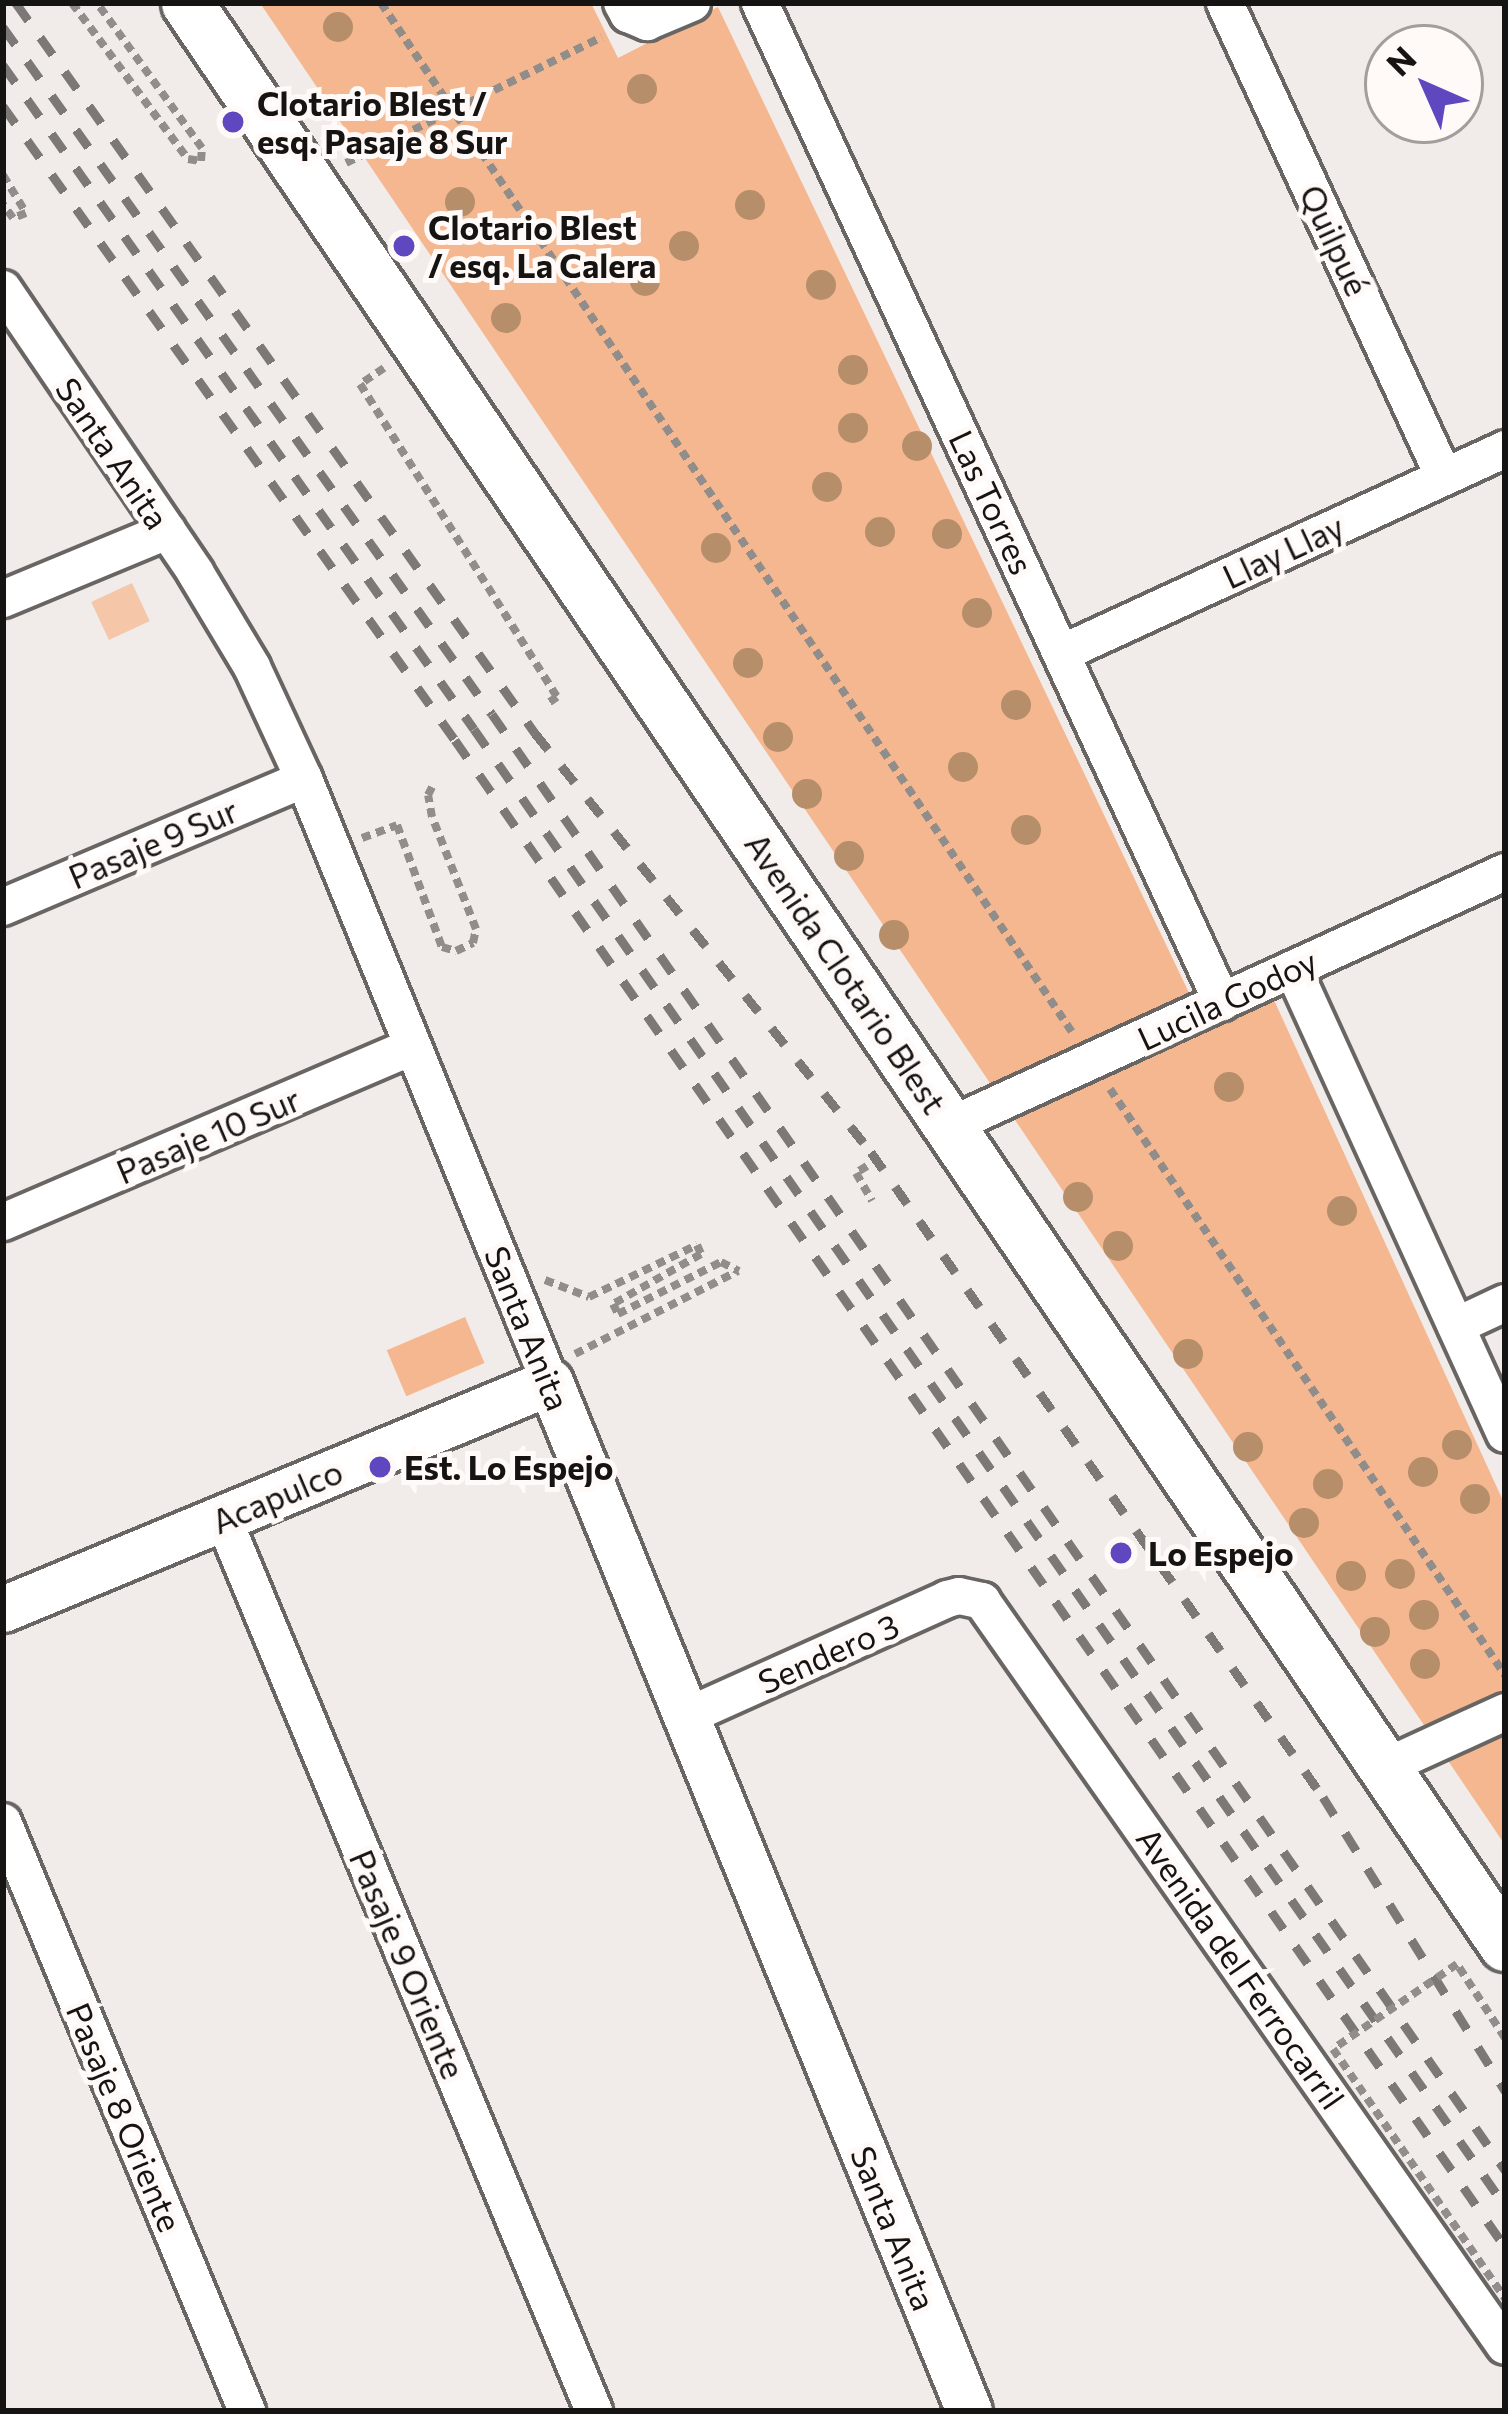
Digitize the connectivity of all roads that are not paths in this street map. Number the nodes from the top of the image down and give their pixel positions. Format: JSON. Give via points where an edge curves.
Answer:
{"nodes":[{"id":1,"x":187,"y":3,"type":"edge"},
{"id":2,"x":692,"y":3,"type":"edge"},
{"id":3,"x":760,"y":3,"type":"edge"},
{"id":4,"x":1225,"y":3,"type":"edge"},
{"id":5,"x":629,"y":12,"type":"edge"},
{"id":6,"x":3,"y":290,"type":"edge"},
{"id":7,"x":1505,"y":448,"type":"edge"},
{"id":8,"x":1444,"y":476,"type":"junction"},
{"id":9,"x":166,"y":532,"type":"junction"},
{"id":10,"x":3,"y":599,"type":"edge"},
{"id":11,"x":1062,"y":653,"type":"junction"},
{"id":12,"x":304,"y":779,"type":"junction"},
{"id":13,"x":1505,"y":872,"type":"edge"},
{"id":14,"x":3,"y":907,"type":"edge"},
{"id":15,"x":1293,"y":970,"type":"junction"},
{"id":16,"x":1222,"y":1002,"type":"junction"},
{"id":17,"x":412,"y":1047,"type":"junction"},
{"id":18,"x":949,"y":1126,"type":"junction"},
{"id":19,"x":3,"y":1222,"type":"edge"},
{"id":20,"x":1505,"y":1303,"type":"edge"},
{"id":21,"x":1456,"y":1326,"type":"junction"},
{"id":22,"x":550,"y":1382,"type":"junction"},
{"id":23,"x":1505,"y":1434,"type":"edge"},
{"id":24,"x":223,"y":1518,"type":"junction"},
{"id":25,"x":972,"y":1597,"type":"joint"},
{"id":26,"x":3,"y":1609,"type":"edge"},
{"id":27,"x":1505,"y":1712,"type":"edge"},
{"id":28,"x":685,"y":1717,"type":"junction"},
{"id":29,"x":1384,"y":1767,"type":"junction"},
{"id":30,"x":3,"y":1822,"type":"edge"},
{"id":31,"x":1505,"y":1945,"type":"edge"},
{"id":32,"x":1505,"y":2346,"type":"edge"},
{"id":33,"x":247,"y":2411,"type":"edge"},
{"id":34,"x":594,"y":2411,"type":"edge"},
{"id":35,"x":969,"y":2411,"type":"edge"}],
"edges":[{"from":1,"to":18,"type":"main road","name":"Avenida Clotario Blest"},
{"from":2,"to":5,"type":"street","via":[[657,20]]},
{"from":3,"to":11,"type":"street","name":"Las Torres"},
{"from":4,"to":8,"type":"street","name":"Quilpué"},
{"from":6,"to":9,"type":"street","name":"Santa Anita"},
{"from":7,"to":8,"type":"street","name":"Llay Llay"},
{"from":8,"to":11,"type":"street","name":"Llay Llay"},
{"from":9,"to":10,"type":"street"},
{"from":9,"to":12,"type":"street","name":"Santa Anita","via":[[252,667]]},
{"from":11,"to":16,"type":"street","name":"Las Torres"},
{"from":12,"to":14,"type":"street","name":"Pasaje 9 Sur"},
{"from":12,"to":17,"type":"street","name":"Santa Anita"},
{"from":13,"to":15,"type":"street","name":"Lucila Godoy"},
{"from":15,"to":16,"type":"street","name":"Lucila Godoy"},
{"from":15,"to":21,"type":"street"},
{"from":16,"to":18,"type":"street","name":"Lucila Godoy"},
{"from":17,"to":19,"type":"street","name":"Pasaje 10 Sur"},
{"from":17,"to":22,"type":"street","name":"Santa Anita"},
{"from":18,"to":29,"type":"main road","name":"Avenida Clotario Blest"},
{"from":20,"to":21,"type":"street"},
{"from":21,"to":23,"type":"street"},
{"from":22,"to":24,"type":"street","name":"Acapulco"},
{"from":22,"to":28,"type":"street","name":"Santa Anita"},
{"from":24,"to":26,"type":"street","name":"Acapulco"},
{"from":24,"to":34,"type":"street","name":"Pasaje 9 Oriente"},
{"from":25,"to":28,"type":"street","name":"Sendero 3","via":[[947,1599]]},
{"from":25,"to":32,"type":"street","name":"Avenida del Ferrocarril","via":[[990,1609]]},
{"from":27,"to":29,"type":"street"},
{"from":28,"to":35,"type":"street","name":"Santa Anita"},
{"from":29,"to":31,"type":"main road","name":"Avenida Clotario Blest"},
{"from":30,"to":33,"type":"street","name":"Pasaje 8 Oriente"}]}
